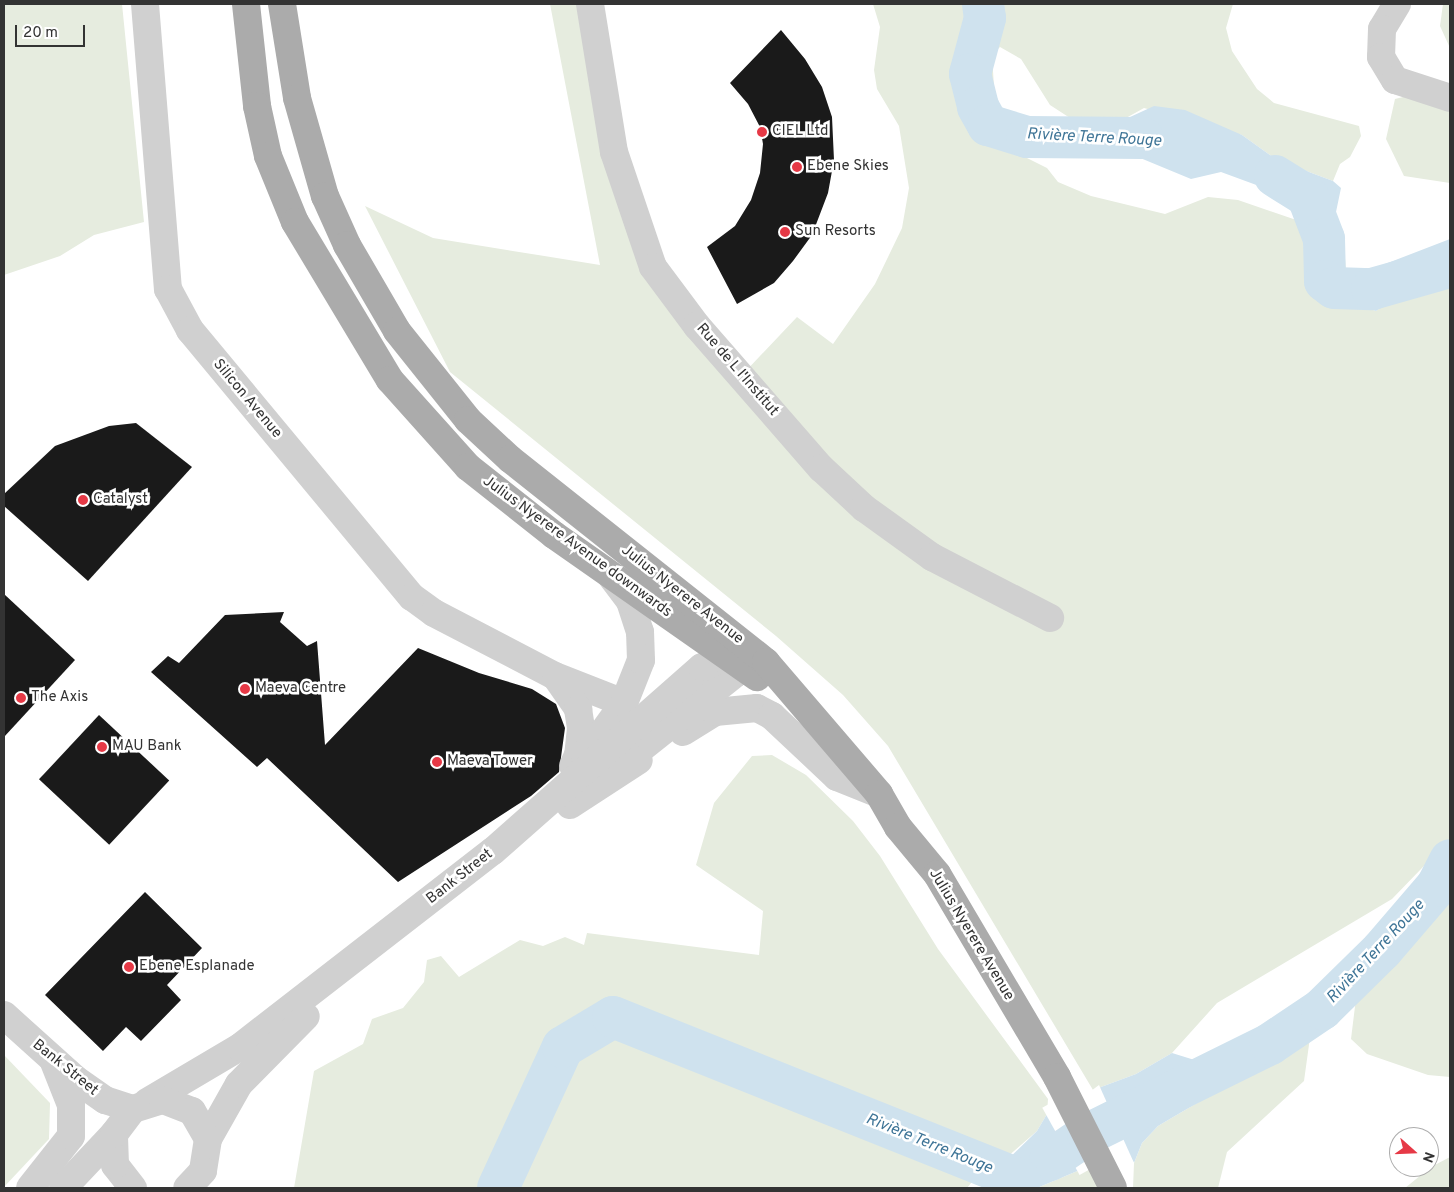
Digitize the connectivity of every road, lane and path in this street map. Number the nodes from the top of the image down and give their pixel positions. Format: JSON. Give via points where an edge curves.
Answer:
{"nodes":[{"id":1,"x":145,"y":4,"type":"edge"},
{"id":2,"x":246,"y":4,"type":"edge"},
{"id":3,"x":282,"y":4,"type":"edge"},
{"id":4,"x":590,"y":4,"type":"edge"},
{"id":5,"x":1397,"y":4,"type":"edge"},
{"id":6,"x":1450,"y":98,"type":"edge"},
{"id":7,"x":606,"y":570,"type":"junction"},
{"id":8,"x":1050,"y":618,"type":"dead end"},
{"id":9,"x":733,"y":635,"type":"junction"},
{"id":10,"x":766,"y":662,"type":"junction"},
{"id":11,"x":556,"y":676,"type":"junction"},
{"id":12,"x":624,"y":703,"type":"junction"},
{"id":13,"x":878,"y":794,"type":"junction"},
{"id":14,"x":562,"y":802,"type":"junction"},
{"id":15,"x":4,"y":1015,"type":"edge"},
{"id":16,"x":53,"y":1060,"type":"junction"},
{"id":17,"x":127,"y":1118,"type":"junction"},
{"id":18,"x":208,"y":1139,"type":"junction"},
{"id":19,"x":30,"y":1188,"type":"edge"},
{"id":20,"x":63,"y":1188,"type":"edge"},
{"id":21,"x":134,"y":1188,"type":"edge"},
{"id":22,"x":187,"y":1188,"type":"edge"},
{"id":23,"x":1113,"y":1188,"type":"edge"}],
"edges":[{"from":1,"to":11,"type":"street","name":"Silicon Avenue","via":[[168,289],[190,330],[412,597],[434,613]]},
{"from":2,"to":7,"type":"main road","name":"Julius Nyerere Avenue downwards","via":[[257,106],[268,156],[295,222],[363,340],[390,380],[468,467]]},
{"from":3,"to":9,"type":"main road","name":"Julius Nyerere Avenue","via":[[297,98],[325,196],[351,253],[398,331],[468,420],[510,459]]},
{"from":4,"to":8,"type":"street","name":"Rue de L l'Institut","via":[[614,152],[653,267],[698,326],[821,468],[864,508],[932,557]]},
{"from":5,"to":6,"type":"street","via":[[1382,29],[1381,57],[1395,80]]},
{"from":7,"to":12,"type":"street","via":[[630,602],[640,632],[641,660]]},
{"from":7,"to":13,"type":"main road","name":"Julius Nyerere Avenue downwards","via":[[751,672]]},
{"from":9,"to":10,"type":"main road","name":"Julius Nyerere Avenue"},
{"from":9,"to":14,"type":"street","via":[[742,651],[736,673]]},
{"from":10,"to":13,"type":"main road","name":"Julius Nyerere Avenue"},
{"from":10,"to":14,"type":"street","name":"Bank Street","via":[[723,659],[702,666]]},
{"from":11,"to":12,"type":"street","name":"Silicon Avenue"},
{"from":11,"to":14,"type":"street","via":[[578,709],[581,728],[578,755]]},
{"from":12,"to":14,"type":"street"},
{"from":13,"to":14,"type":"street","via":[[838,777],[772,716],[742,707],[715,712]]},
{"from":13,"to":23,"type":"main road","name":"Julius Nyerere Avenue","via":[[898,827],[937,874],[1057,1077]]},
{"from":14,"to":17,"type":"street","name":"Bank Street","via":[[493,851],[240,1047]]},
{"from":14,"to":18,"type":"street","via":[[294,1026],[239,1084]]},
{"from":15,"to":16,"type":"street","name":"Bank Street"},
{"from":16,"to":17,"type":"street","name":"Bank Street"},
{"from":16,"to":19,"type":"street","via":[[71,1105],[71,1136]]},
{"from":17,"to":18,"type":"street","via":[[178,1103],[192,1111]]},
{"from":17,"to":20,"type":"street","name":"Bank Street"},
{"from":17,"to":21,"type":"street","via":[[115,1165]]},
{"from":18,"to":22,"type":"street","via":[[203,1171]]}]}
